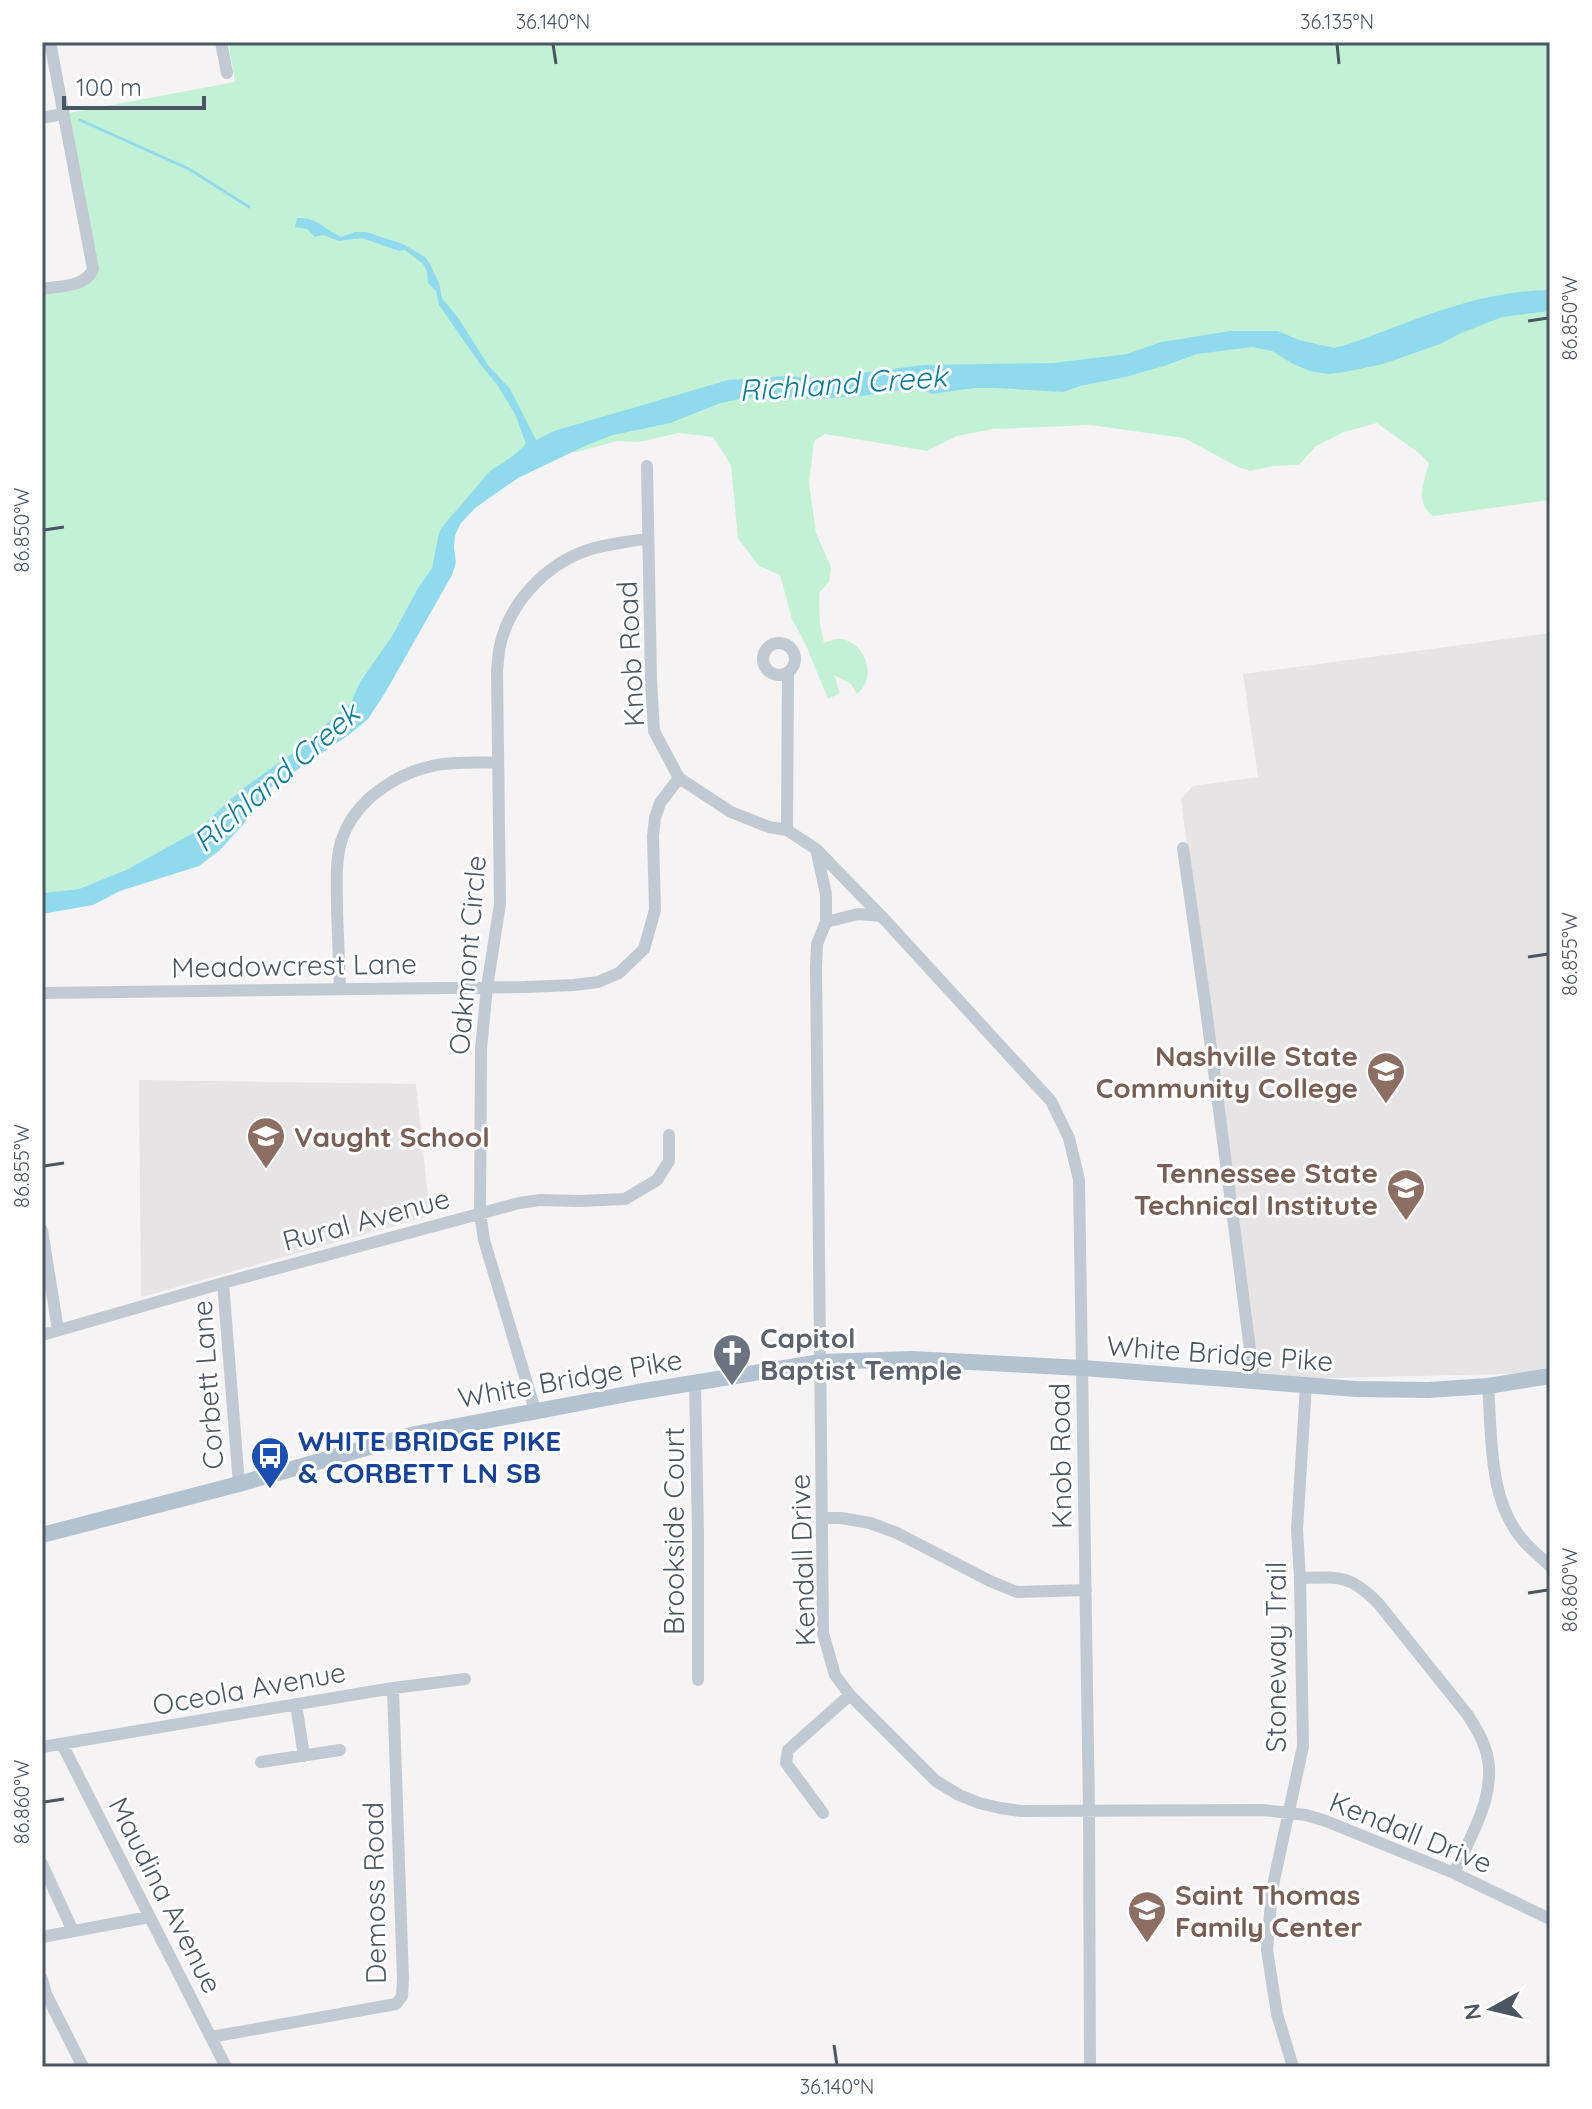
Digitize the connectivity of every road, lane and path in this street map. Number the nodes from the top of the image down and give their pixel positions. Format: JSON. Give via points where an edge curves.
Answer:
{"nodes":[{"id":1,"x":50,"y":42,"type":"edge"},
{"id":2,"x":221,"y":42,"type":"edge"},
{"id":3,"x":227,"y":73,"type":"dead end"},
{"id":4,"x":62,"y":114,"type":"junction"},
{"id":5,"x":42,"y":118,"type":"edge"},
{"id":6,"x":42,"y":289,"type":"edge"},
{"id":7,"x":647,"y":466,"type":"dead end"},
{"id":8,"x":648,"y":538,"type":"junction"},
{"id":9,"x":788,"y":674,"type":"dead end"},
{"id":10,"x":498,"y":762,"type":"junction"},
{"id":11,"x":679,"y":778,"type":"junction"},
{"id":12,"x":787,"y":830,"type":"junction"},
{"id":13,"x":1183,"y":848,"type":"dead end"},
{"id":14,"x":816,"y":849,"type":"junction"},
{"id":15,"x":881,"y":916,"type":"junction"},
{"id":16,"x":826,"y":922,"type":"junction"},
{"id":17,"x":487,"y":987,"type":"junction"},
{"id":18,"x":340,"y":989,"type":"junction"},
{"id":19,"x":42,"y":993,"type":"edge"},
{"id":20,"x":669,"y":1135,"type":"dead end"},
{"id":21,"x":480,"y":1213,"type":"junction"},
{"id":22,"x":42,"y":1230,"type":"edge"},
{"id":23,"x":223,"y":1283,"type":"junction"},
{"id":24,"x":58,"y":1330,"type":"junction"},
{"id":25,"x":42,"y":1335,"type":"edge"},
{"id":26,"x":821,"y":1362,"type":"junction"},
{"id":27,"x":1083,"y":1368,"type":"junction"},
{"id":28,"x":1550,"y":1376,"type":"edge"},
{"id":29,"x":1254,"y":1380,"type":"junction"},
{"id":30,"x":695,"y":1382,"type":"junction"},
{"id":31,"x":1306,"y":1385,"type":"junction"},
{"id":32,"x":1488,"y":1386,"type":"junction"},
{"id":33,"x":535,"y":1410,"type":"junction"},
{"id":34,"x":239,"y":1484,"type":"junction"},
{"id":35,"x":822,"y":1518,"type":"junction"},
{"id":36,"x":42,"y":1535,"type":"edge"},
{"id":37,"x":1550,"y":1566,"type":"edge"},
{"id":38,"x":1300,"y":1578,"type":"junction"},
{"id":39,"x":1086,"y":1590,"type":"junction"},
{"id":40,"x":465,"y":1679,"type":"dead end"},
{"id":41,"x":698,"y":1680,"type":"dead end"},
{"id":42,"x":393,"y":1688,"type":"junction"},
{"id":43,"x":850,"y":1695,"type":"junction"},
{"id":44,"x":296,"y":1704,"type":"junction"},
{"id":45,"x":62,"y":1744,"type":"junction"},
{"id":46,"x":42,"y":1747,"type":"edge"},
{"id":47,"x":340,"y":1750,"type":"dead end"},
{"id":48,"x":304,"y":1756,"type":"junction"},
{"id":49,"x":261,"y":1762,"type":"dead end"},
{"id":50,"x":1089,"y":1810,"type":"junction"},
{"id":51,"x":823,"y":1813,"type":"dead end"},
{"id":52,"x":1290,"y":1813,"type":"junction"},
{"id":53,"x":42,"y":1864,"type":"edge"},
{"id":54,"x":1454,"y":1873,"type":"junction"},
{"id":55,"x":149,"y":1917,"type":"junction"},
{"id":56,"x":1550,"y":1919,"type":"edge"},
{"id":57,"x":73,"y":1931,"type":"junction"},
{"id":58,"x":42,"y":1937,"type":"edge"},
{"id":59,"x":42,"y":1979,"type":"edge"},
{"id":60,"x":211,"y":2037,"type":"junction"},
{"id":61,"x":83,"y":2067,"type":"edge"},
{"id":62,"x":226,"y":2067,"type":"edge"},
{"id":63,"x":1090,"y":2067,"type":"edge"},
{"id":64,"x":1293,"y":2067,"type":"edge"}],
"edges":[{"from":1,"to":4,"type":"street"},
{"from":2,"to":3,"type":"street"},
{"from":4,"to":5,"type":"street"},
{"from":4,"to":6,"type":"street","via":[[92,271],[81,282]]},
{"from":7,"to":8,"type":"street","name":"Knob Road"},
{"from":8,"to":10,"type":"street","name":"Oakmont Circle","via":[[569,558],[533,586],[514,610],[500,645],[497,671]]},
{"from":8,"to":11,"type":"street","name":"Knob Road","via":[[654,731]]},
{"from":9,"to":12,"type":"street"},
{"from":10,"to":17,"type":"street","name":"Oakmont Circle","via":[[500,904]]},
{"from":10,"to":18,"type":"street","via":[[420,769],[388,784],[350,822],[336,881]]},
{"from":11,"to":12,"type":"street","name":"Knob Road","via":[[731,812]]},
{"from":11,"to":17,"type":"street","name":"Meadowcrest Lane","via":[[655,818],[655,910],[644,949],[619,973],[598,982]]},
{"from":12,"to":14,"type":"street","name":"Knob Road"},
{"from":13,"to":29,"type":"street"},
{"from":14,"to":15,"type":"street","name":"Knob Road"},
{"from":14,"to":16,"type":"street","name":"Kendall Drive"},
{"from":15,"to":16,"type":"street","via":[[858,914]]},
{"from":15,"to":27,"type":"street","name":"Knob Road","via":[[1051,1101],[1069,1138],[1079,1180]]},
{"from":16,"to":26,"type":"street","name":"Kendall Drive","via":[[817,944],[816,967]]},
{"from":17,"to":18,"type":"street","name":"Meadowcrest Lane"},
{"from":17,"to":21,"type":"street","name":"Oakmont Circle","via":[[481,1049]]},
{"from":18,"to":19,"type":"street","name":"Meadowcrest Lane"},
{"from":20,"to":21,"type":"street","name":"Rural Avenue","via":[[669,1161],[657,1180],[625,1199],[540,1200]]},
{"from":21,"to":23,"type":"street","name":"Rural Avenue"},
{"from":21,"to":33,"type":"street","name":"Oakmont Circle"},
{"from":22,"to":24,"type":"street"},
{"from":23,"to":24,"type":"street","name":"Rural Avenue"},
{"from":23,"to":34,"type":"street","name":"Corbett Lane"},
{"from":24,"to":25,"type":"street","name":"Rural Avenue"},
{"from":26,"to":27,"type":"main road","name":"White Bridge Pike","via":[[912,1359]]},
{"from":26,"to":30,"type":"main road","name":"White Bridge Pike"},
{"from":26,"to":35,"type":"street","name":"Kendall Drive"},
{"from":27,"to":29,"type":"main road","name":"White Bridge Pike"},
{"from":27,"to":39,"type":"street","name":"Knob Road"},
{"from":28,"to":32,"type":"main road","name":"White Bridge Pike"},
{"from":29,"to":31,"type":"main road","name":"White Bridge Pike"},
{"from":30,"to":33,"type":"main road","name":"White Bridge Pike"},
{"from":30,"to":41,"type":"street","name":"Brookside Court"},
{"from":31,"to":32,"type":"main road","name":"White Bridge Pike","via":[[1428,1390]]},
{"from":31,"to":38,"type":"street","name":"Stoneway Trail","via":[[1297,1530]]},
{"from":32,"to":37,"type":"street","via":[[1494,1464],[1505,1510],[1521,1539]]},
{"from":33,"to":34,"type":"main road","name":"White Bridge Pike","via":[[415,1434]]},
{"from":34,"to":36,"type":"main road","name":"White Bridge Pike"},
{"from":35,"to":39,"type":"street","via":[[870,1523],[897,1533],[1017,1592]]},
{"from":35,"to":43,"type":"street","name":"Kendall Drive","via":[[823,1633],[835,1675]]},
{"from":38,"to":52,"type":"street","name":"Stoneway Trail","via":[[1303,1746]]},
{"from":38,"to":54,"type":"street","via":[[1348,1579],[1365,1590],[1479,1733],[1489,1767],[1488,1788]]},
{"from":39,"to":50,"type":"street","name":"Knob Road"},
{"from":40,"to":42,"type":"street","name":"Oceola Avenue"},
{"from":42,"to":44,"type":"street","name":"Oceola Avenue"},
{"from":42,"to":60,"type":"street","name":"Demoss Road","via":[[402,1996],[396,2004]]},
{"from":43,"to":50,"type":"street","name":"Kendall Drive","via":[[936,1781],[959,1795],[1021,1811]]},
{"from":43,"to":51,"type":"street","via":[[788,1750],[786,1763]]},
{"from":44,"to":45,"type":"street","name":"Oceola Avenue"},
{"from":44,"to":48,"type":"street"},
{"from":45,"to":46,"type":"street","name":"Oceola Avenue"},
{"from":45,"to":55,"type":"street","name":"Maudina Avenue"},
{"from":47,"to":48,"type":"street"},
{"from":48,"to":49,"type":"street"},
{"from":50,"to":52,"type":"street","name":"Kendall Drive"},
{"from":50,"to":63,"type":"street","name":"Knob Road"},
{"from":52,"to":54,"type":"street","name":"Kendall Drive","via":[[1326,1821]]},
{"from":52,"to":64,"type":"street","name":"Stoneway Trail","via":[[1272,1890],[1267,1950],[1277,2014]]},
{"from":53,"to":57,"type":"street"},
{"from":54,"to":56,"type":"street","name":"Kendall Drive"},
{"from":55,"to":57,"type":"street"},
{"from":55,"to":60,"type":"street","name":"Maudina Avenue"},
{"from":57,"to":58,"type":"street"},
{"from":59,"to":61,"type":"street"},
{"from":60,"to":62,"type":"street","name":"Maudina Avenue"}]}
